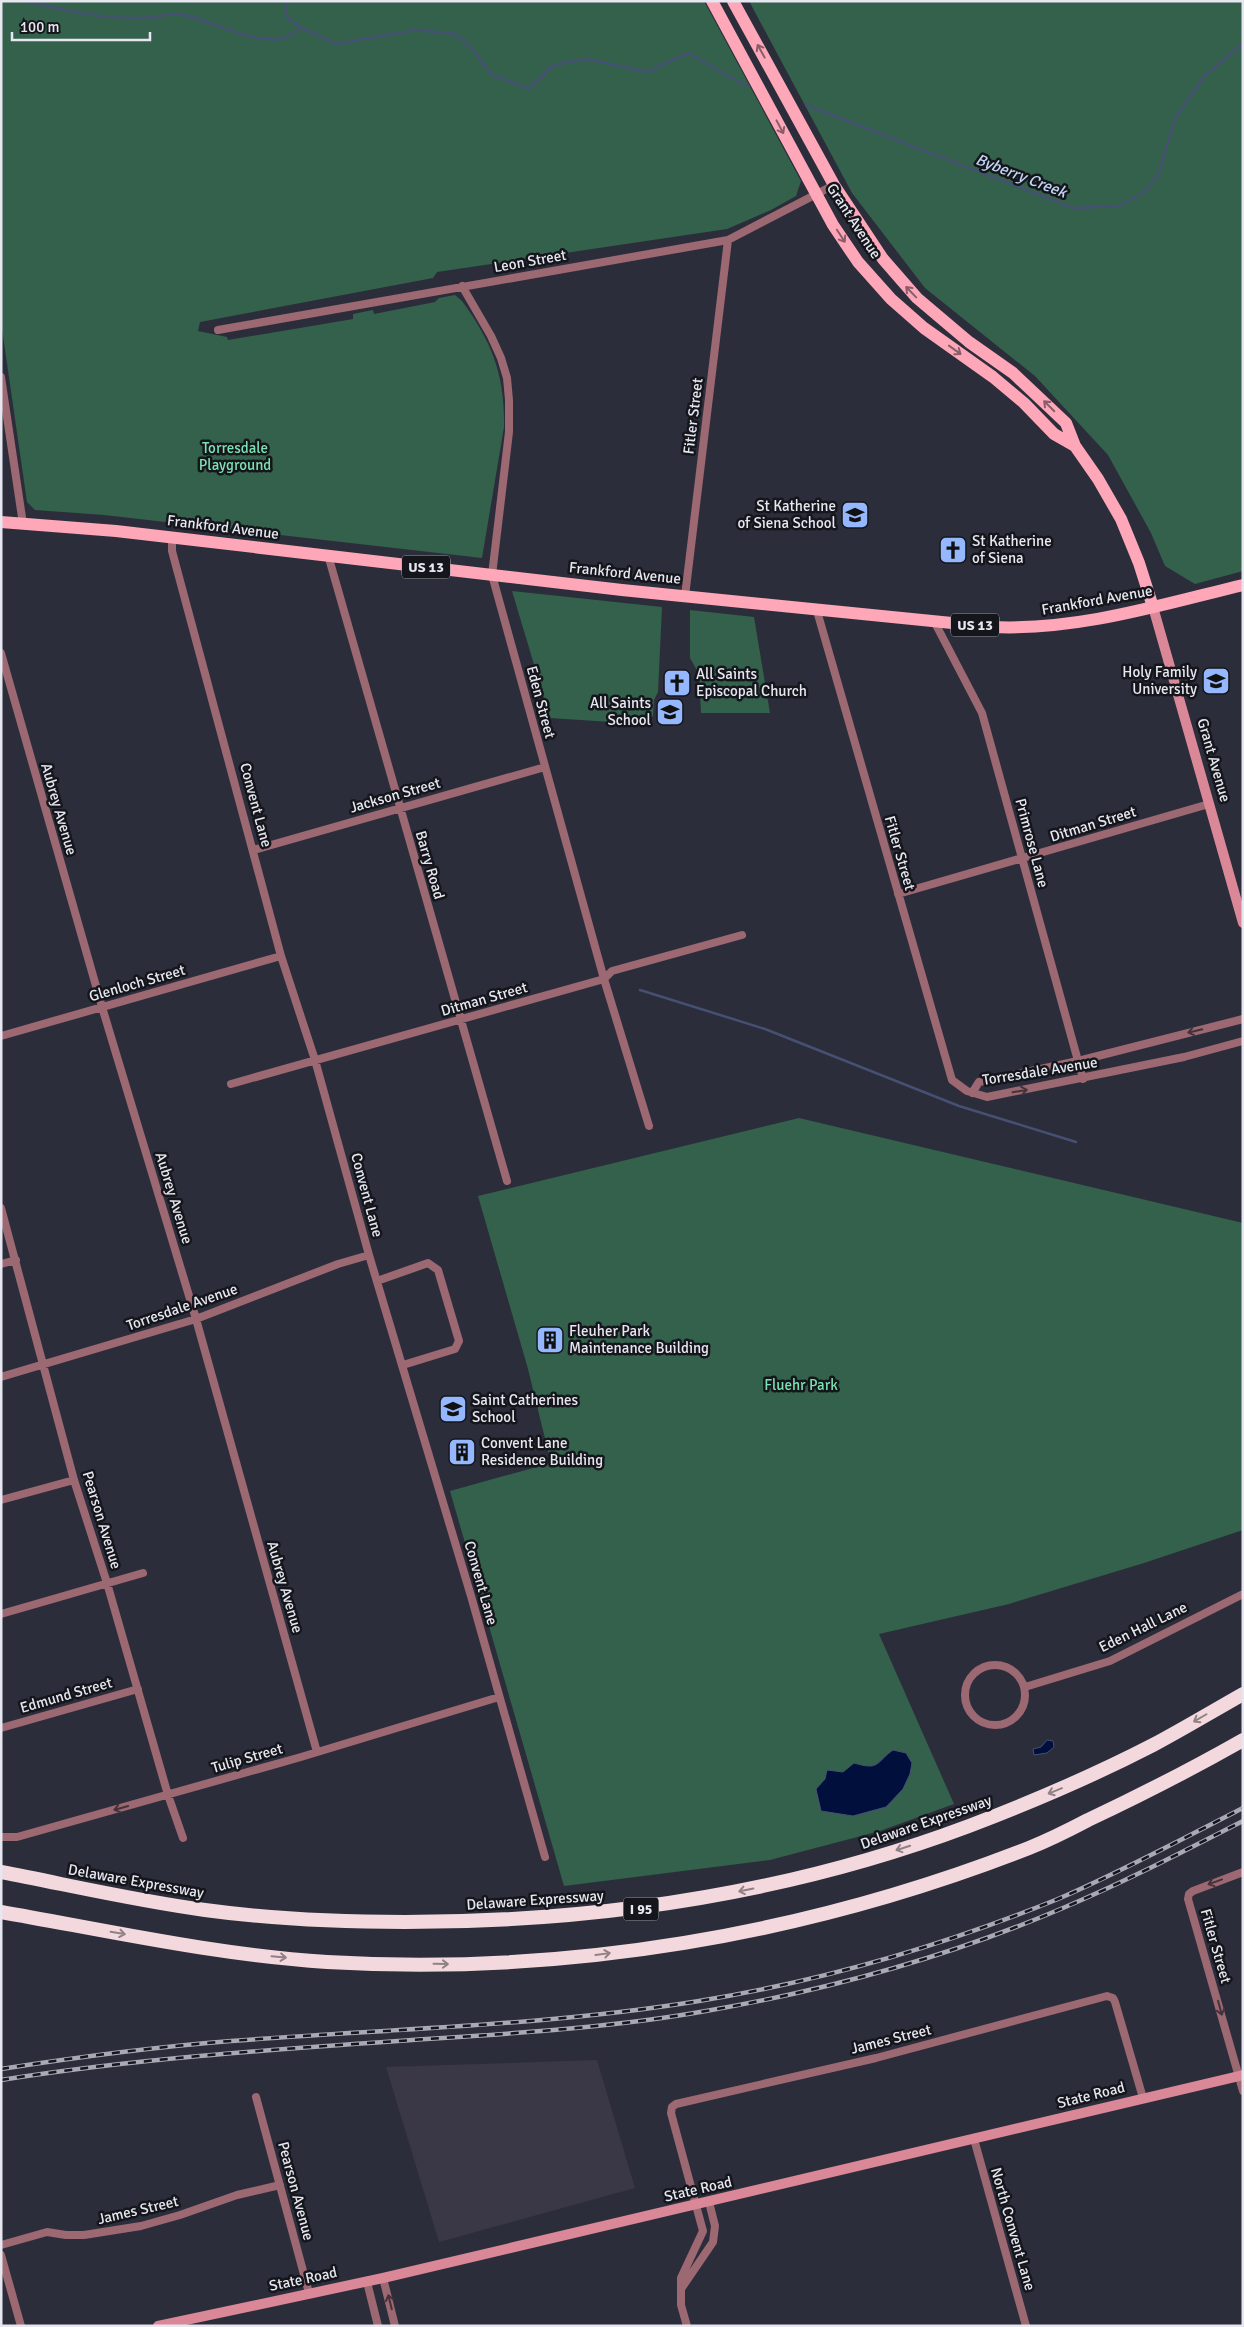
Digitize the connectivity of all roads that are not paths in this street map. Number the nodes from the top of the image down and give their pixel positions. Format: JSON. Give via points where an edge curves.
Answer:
{"nodes":[{"id":1,"x":712,"y":1,"type":"edge"},
{"id":2,"x":733,"y":1,"type":"edge"},
{"id":3,"x":834,"y":184,"type":"junction"},
{"id":4,"x":816,"y":194,"type":"junction"},
{"id":5,"x":728,"y":240,"type":"junction"},
{"id":6,"x":462,"y":286,"type":"junction"},
{"id":7,"x":218,"y":330,"type":"dead end"},
{"id":8,"x":1,"y":377,"type":"edge"},
{"id":9,"x":1075,"y":446,"type":"junction"},
{"id":10,"x":1,"y":522,"type":"edge"},
{"id":11,"x":23,"y":524,"type":"junction"},
{"id":12,"x":172,"y":537,"type":"junction"},
{"id":13,"x":328,"y":556,"type":"junction"},
{"id":14,"x":492,"y":574,"type":"junction"},
{"id":15,"x":1243,"y":586,"type":"edge"},
{"id":16,"x":685,"y":596,"type":"junction"},
{"id":17,"x":1153,"y":607,"type":"junction"},
{"id":18,"x":817,"y":611,"type":"junction"},
{"id":19,"x":934,"y":622,"type":"junction"},
{"id":20,"x":1,"y":653,"type":"edge"},
{"id":21,"x":545,"y":767,"type":"junction"},
{"id":22,"x":1209,"y":804,"type":"junction"},
{"id":23,"x":400,"y":808,"type":"junction"},
{"id":24,"x":254,"y":850,"type":"junction"},
{"id":25,"x":1022,"y":860,"type":"junction"},
{"id":26,"x":898,"y":894,"type":"junction"},
{"id":27,"x":1243,"y":923,"type":"edge"},
{"id":28,"x":742,"y":935,"type":"dead end"},
{"id":29,"x":281,"y":956,"type":"junction"},
{"id":30,"x":604,"y":979,"type":"junction"},
{"id":31,"x":102,"y":1007,"type":"junction"},
{"id":32,"x":1243,"y":1019,"type":"edge"},
{"id":33,"x":460,"y":1020,"type":"junction"},
{"id":34,"x":1,"y":1036,"type":"edge"},
{"id":35,"x":1243,"y":1041,"type":"edge"},
{"id":36,"x":315,"y":1060,"type":"junction"},
{"id":37,"x":1078,"y":1060,"type":"junction"},
{"id":38,"x":1084,"y":1079,"type":"junction"},
{"id":39,"x":231,"y":1084,"type":"dead end"},
{"id":40,"x":972,"y":1093,"type":"junction"},
{"id":41,"x":649,"y":1126,"type":"dead end"},
{"id":42,"x":507,"y":1181,"type":"dead end"},
{"id":43,"x":1,"y":1208,"type":"edge"},
{"id":44,"x":369,"y":1255,"type":"junction"},
{"id":45,"x":16,"y":1260,"type":"junction"},
{"id":46,"x":1,"y":1264,"type":"edge"},
{"id":47,"x":378,"y":1281,"type":"junction"},
{"id":48,"x":196,"y":1319,"type":"junction"},
{"id":49,"x":44,"y":1364,"type":"junction"},
{"id":50,"x":403,"y":1365,"type":"junction"},
{"id":51,"x":1,"y":1377,"type":"edge"},
{"id":52,"x":74,"y":1480,"type":"junction"},
{"id":53,"x":1,"y":1500,"type":"edge"},
{"id":54,"x":143,"y":1573,"type":"dead end"},
{"id":55,"x":107,"y":1584,"type":"junction"},
{"id":56,"x":1243,"y":1594,"type":"edge"},
{"id":57,"x":1,"y":1614,"type":"edge"},
{"id":58,"x":1025,"y":1687,"type":"junction"},
{"id":59,"x":138,"y":1688,"type":"junction"},
{"id":60,"x":1243,"y":1694,"type":"edge"},
{"id":61,"x":499,"y":1697,"type":"junction"},
{"id":62,"x":1,"y":1728,"type":"edge"},
{"id":63,"x":1243,"y":1740,"type":"edge"},
{"id":64,"x":316,"y":1752,"type":"junction"},
{"id":65,"x":168,"y":1795,"type":"junction"},
{"id":66,"x":1,"y":1837,"type":"edge"},
{"id":67,"x":183,"y":1838,"type":"dead end"},
{"id":68,"x":545,"y":1857,"type":"dead end"},
{"id":69,"x":1,"y":1872,"type":"edge"},
{"id":70,"x":1243,"y":1872,"type":"edge"},
{"id":71,"x":1,"y":1912,"type":"edge"},
{"id":72,"x":1,"y":1921,"type":"edge"},
{"id":73,"x":98,"y":1929,"type":"junction"},
{"id":74,"x":1241,"y":2076,"type":"edge"},
{"id":75,"x":1243,"y":2091,"type":"edge"},
{"id":76,"x":256,"y":2097,"type":"dead end"},
{"id":77,"x":1143,"y":2098,"type":"junction"},
{"id":78,"x":974,"y":2139,"type":"junction"},
{"id":79,"x":280,"y":2185,"type":"junction"},
{"id":80,"x":709,"y":2202,"type":"junction"},
{"id":81,"x":696,"y":2204,"type":"junction"},
{"id":82,"x":1,"y":2245,"type":"edge"},
{"id":83,"x":1,"y":2255,"type":"edge"},
{"id":84,"x":384,"y":2278,"type":"junction"},
{"id":85,"x":367,"y":2282,"type":"junction"},
{"id":86,"x":309,"y":2293,"type":"junction"},
{"id":87,"x":679,"y":2294,"type":"junction"},
{"id":88,"x":21,"y":2326,"type":"edge"},
{"id":89,"x":158,"y":2326,"type":"edge"},
{"id":90,"x":378,"y":2326,"type":"edge"},
{"id":91,"x":395,"y":2326,"type":"edge"},
{"id":92,"x":687,"y":2326,"type":"edge"},
{"id":93,"x":1026,"y":2326,"type":"edge"}],
"edges":[{"from":1,"to":4,"type":"main road","name":"Grant Avenue","one_way":true},
{"from":3,"to":2,"type":"main road","name":"Grant Avenue","one_way":true},
{"from":3,"to":4,"type":"street","name":"Leon Street"},
{"from":9,"to":3,"type":"main road","name":"Grant Avenue","one_way":true,"via":[[1066,423],[1034,392],[1002,364],[969,342],[900,280],[868,238]]},
{"from":4,"to":5,"type":"street","name":"Leon Street"},
{"from":4,"to":9,"type":"main road","name":"Grant Avenue","one_way":true,"via":[[858,262],[891,299],[924,328],[1003,385],[1054,434]]},
{"from":5,"to":6,"type":"street","name":"Leon Street"},
{"from":5,"to":16,"type":"street","name":"Fitler Street"},
{"from":6,"to":7,"type":"street","name":"Leon Street"},
{"from":6,"to":14,"type":"street","name":"Eden Street","via":[[491,336],[507,378],[509,432]]},
{"from":8,"to":11,"type":"street"},
{"from":9,"to":17,"type":"main road","name":"Grant Avenue","via":[[1121,519],[1140,562]]},
{"from":10,"to":11,"type":"main road","name":"Frankford Avenue","number":"US 13"},
{"from":11,"to":12,"type":"main road","name":"Frankford Avenue","number":"US 13"},
{"from":12,"to":13,"type":"main road","name":"Frankford Avenue","number":"US 13"},
{"from":12,"to":24,"type":"street","name":"Convent Lane","via":[[172,551]]},
{"from":13,"to":14,"type":"main road","name":"Frankford Avenue","number":"US 13"},
{"from":13,"to":23,"type":"street","name":"Barry Road"},
{"from":14,"to":16,"type":"main road","name":"Frankford Avenue","number":"US 13"},
{"from":14,"to":21,"type":"street","name":"Eden Street"},
{"from":15,"to":17,"type":"main road","name":"Frankford Avenue","number":"US 13"},
{"from":16,"to":18,"type":"main road","name":"Frankford Avenue","number":"US 13"},
{"from":17,"to":19,"type":"main road","name":"Frankford Avenue","number":"US 13","via":[[1043,627]]},
{"from":17,"to":22,"type":"main road","name":"Grant Avenue"},
{"from":18,"to":19,"type":"main road","name":"Frankford Avenue","number":"US 13"},
{"from":18,"to":26,"type":"street","name":"Fitler Street"},
{"from":19,"to":25,"type":"street","name":"Primrose Lane","via":[[980,709]]},
{"from":20,"to":31,"type":"street","name":"Aubrey Avenue"},
{"from":21,"to":23,"type":"street","name":"Jackson Street"},
{"from":21,"to":30,"type":"street","name":"Eden Street"},
{"from":22,"to":25,"type":"street","name":"Ditman Street"},
{"from":22,"to":27,"type":"main road","name":"Grant Avenue"},
{"from":23,"to":24,"type":"street","name":"Jackson Street"},
{"from":23,"to":33,"type":"street","name":"Barry Road"},
{"from":24,"to":29,"type":"street","name":"Convent Lane"},
{"from":25,"to":26,"type":"street","name":"Ditman Street"},
{"from":25,"to":37,"type":"street","name":"Primrose Lane"},
{"from":26,"to":40,"type":"street","name":"Fitler Street","via":[[949,1072],[952,1080]]},
{"from":28,"to":30,"type":"street","name":"Ditman Street","via":[[612,971]]},
{"from":29,"to":31,"type":"street","name":"Glenloch Street"},
{"from":29,"to":36,"type":"street","name":"Convent Lane"},
{"from":30,"to":33,"type":"street","name":"Ditman Street"},
{"from":30,"to":41,"type":"street","name":"Eden Street"},
{"from":31,"to":34,"type":"street","name":"Glenloch Street"},
{"from":31,"to":48,"type":"street","name":"Aubrey Avenue"},
{"from":32,"to":37,"type":"street","name":"Torresdale Avenue","one_way":true},
{"from":33,"to":36,"type":"street","name":"Ditman Street"},
{"from":33,"to":42,"type":"street","name":"Barry Road"},
{"from":35,"to":38,"type":"street","name":"Torresdale Avenue","via":[[1184,1058]]},
{"from":36,"to":39,"type":"street","name":"Ditman Street"},
{"from":36,"to":44,"type":"street","name":"Convent Lane"},
{"from":37,"to":38,"type":"street","name":"Primrose Lane"},
{"from":37,"to":40,"type":"street","name":"Torresdale Avenue","via":[[978,1082]]},
{"from":40,"to":38,"type":"street","name":"Torresdale Avenue","one_way":true,"via":[[987,1097]]},
{"from":43,"to":45,"type":"street","name":"Pearson Avenue"},
{"from":44,"to":47,"type":"street","name":"Convent Lane"},
{"from":44,"to":48,"type":"street","name":"Torresdale Avenue"},
{"from":45,"to":46,"type":"street"},
{"from":45,"to":49,"type":"street","name":"Pearson Avenue"},
{"from":47,"to":50,"type":"street","name":"Convent Lane"},
{"from":47,"to":50,"type":"street","via":[[428,1263],[438,1270],[458,1345],[455,1349]]},
{"from":48,"to":49,"type":"street","name":"Torresdale Avenue"},
{"from":48,"to":64,"type":"street","name":"Aubrey Avenue"},
{"from":49,"to":51,"type":"street","name":"Torresdale Avenue"},
{"from":49,"to":52,"type":"street","name":"Pearson Avenue"},
{"from":50,"to":61,"type":"street","name":"Convent Lane"},
{"from":52,"to":53,"type":"street"},
{"from":52,"to":55,"type":"street","name":"Pearson Avenue"},
{"from":54,"to":55,"type":"street"},
{"from":55,"to":57,"type":"street"},
{"from":55,"to":59,"type":"street","name":"Pearson Avenue"},
{"from":56,"to":58,"type":"street","name":"Eden Hall Lane","via":[[1110,1661]]},
{"from":58,"to":58,"type":"street","via":[[1014,1671],[990,1665],[978,1670],[970,1679],[965,1691],[966,1704],[972,1715],[982,1722],[1001,1725],[1021,1711],[1026,1700]]},
{"from":59,"to":62,"type":"street","name":"Edmund Street"},
{"from":59,"to":65,"type":"street","name":"Pearson Avenue"},
{"from":60,"to":69,"type":"highway","name":"Delaware Expressway","number":"I 95","one_way":true,"via":[[1146,1748],[1069,1785],[968,1826],[789,1882],[640,1909],[475,1922],[334,1922],[204,1910]]},
{"from":61,"to":64,"type":"street","name":"Tulip Street"},
{"from":61,"to":68,"type":"street","name":"Convent Lane"},
{"from":73,"to":63,"type":"highway","one_way":true,"via":[[238,1954],[328,1962],[411,1964],[581,1957],[691,1941],[872,1902],[1032,1847],[1159,1787]]},
{"from":64,"to":65,"type":"street","name":"Tulip Street"},
{"from":65,"to":66,"type":"street","name":"Tulip Street","one_way":true,"via":[[17,1837]]},
{"from":65,"to":67,"type":"street","name":"Pearson Avenue"},
{"from":70,"to":74,"type":"street","name":"Fitler Street","one_way":true,"via":[[1189,1894]]},
{"from":71,"to":73,"type":"highway"},
{"from":72,"to":73,"type":"highway"},
{"from":74,"to":75,"type":"street","name":"Fitler Street"},
{"from":74,"to":77,"type":"main road","name":"State Road"},
{"from":76,"to":79,"type":"street","name":"Pearson Avenue"},
{"from":77,"to":78,"type":"main road","name":"State Road"},
{"from":77,"to":81,"type":"street","name":"James Street","via":[[1115,2002],[1112,1998],[1102,1997],[876,2058],[676,2104],[671,2113]]},
{"from":78,"to":80,"type":"main road","name":"State Road"},
{"from":78,"to":93,"type":"street","name":"North Convent Lane"},
{"from":79,"to":82,"type":"street","name":"James Street","via":[[237,2195],[141,2226],[84,2235],[47,2232]]},
{"from":79,"to":86,"type":"street","name":"Pearson Avenue"},
{"from":80,"to":81,"type":"main road","name":"State Road"},
{"from":80,"to":87,"type":"street","via":[[715,2226],[713,2242]]},
{"from":81,"to":84,"type":"main road","name":"State Road"},
{"from":81,"to":87,"type":"street","via":[[703,2231],[681,2278]]},
{"from":83,"to":88,"type":"street"},
{"from":84,"to":85,"type":"main road","name":"State Road"},
{"from":91,"to":84,"type":"street","one_way":true},
{"from":85,"to":86,"type":"main road","name":"State Road"},
{"from":85,"to":90,"type":"street"},
{"from":86,"to":89,"type":"main road","name":"State Road"},
{"from":87,"to":92,"type":"street"}]}
